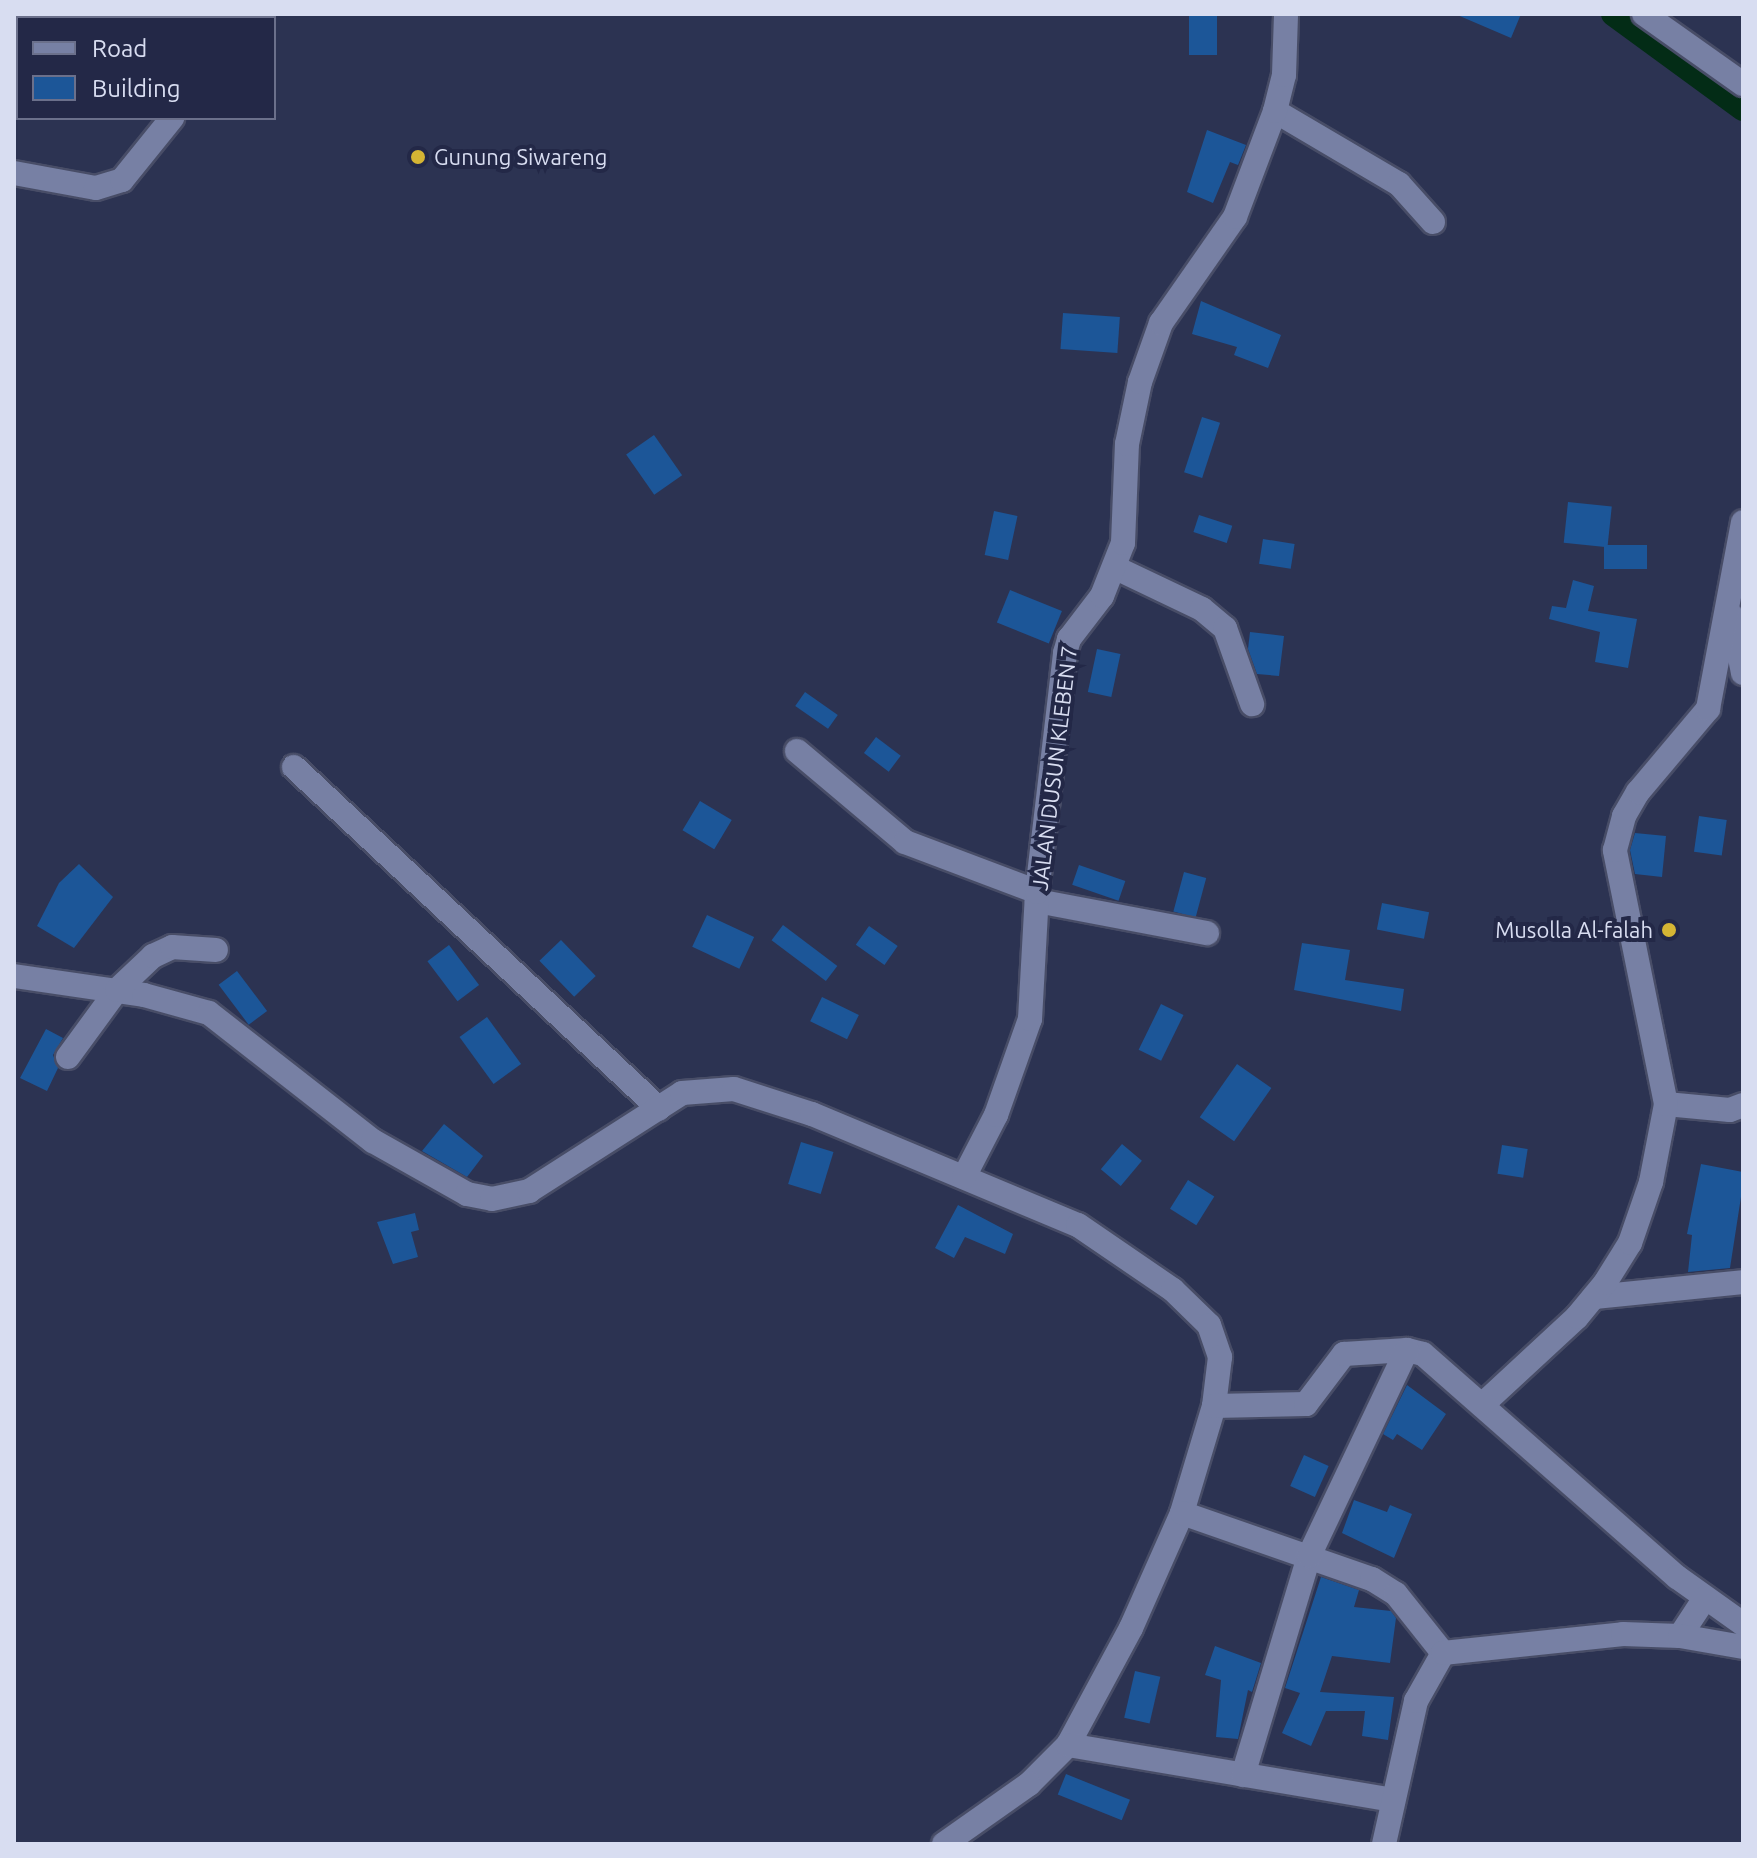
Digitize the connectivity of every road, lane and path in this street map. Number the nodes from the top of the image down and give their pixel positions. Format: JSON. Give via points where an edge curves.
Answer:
{"nodes":[{"id":1,"x":1286,"y":14,"type":"edge"},
{"id":2,"x":1644,"y":14,"type":"edge"},
{"id":3,"x":1743,"y":84,"type":"edge"},
{"id":4,"x":1275,"y":111,"type":"junction"},
{"id":5,"x":170,"y":120,"type":"edge"},
{"id":6,"x":14,"y":173,"type":"edge"},
{"id":7,"x":1433,"y":222,"type":"dead end"},
{"id":8,"x":1743,"y":522,"type":"edge"},
{"id":9,"x":1116,"y":568,"type":"junction"},
{"id":10,"x":1730,"y":605,"type":"junction"},
{"id":11,"x":1743,"y":673,"type":"edge"},
{"id":12,"x":1252,"y":704,"type":"dead end"},
{"id":13,"x":797,"y":751,"type":"dead end"},
{"id":14,"x":294,"y":767,"type":"dead end"},
{"id":15,"x":1037,"y":896,"type":"junction"},
{"id":16,"x":1207,"y":933,"type":"dead end"},
{"id":17,"x":216,"y":950,"type":"dead end"},
{"id":18,"x":14,"y":976,"type":"edge"},
{"id":19,"x":117,"y":990,"type":"junction"},
{"id":20,"x":68,"y":1057,"type":"dead end"},
{"id":21,"x":1666,"y":1104,"type":"junction"},
{"id":22,"x":1743,"y":1105,"type":"edge"},
{"id":23,"x":659,"y":1108,"type":"junction"},
{"id":24,"x":964,"y":1177,"type":"junction"},
{"id":25,"x":1743,"y":1282,"type":"edge"},
{"id":26,"x":1594,"y":1297,"type":"junction"},
{"id":27,"x":1407,"y":1350,"type":"junction"},
{"id":28,"x":1482,"y":1405,"type":"junction"},
{"id":29,"x":1214,"y":1406,"type":"junction"},
{"id":30,"x":1182,"y":1513,"type":"junction"},
{"id":31,"x":1309,"y":1556,"type":"junction"},
{"id":32,"x":1705,"y":1598,"type":"junction"},
{"id":33,"x":1743,"y":1624,"type":"edge"},
{"id":34,"x":1680,"y":1636,"type":"junction"},
{"id":35,"x":1743,"y":1647,"type":"edge"},
{"id":36,"x":1443,"y":1653,"type":"junction"},
{"id":37,"x":1068,"y":1745,"type":"junction"},
{"id":38,"x":1243,"y":1775,"type":"junction"},
{"id":39,"x":1392,"y":1800,"type":"junction"},
{"id":40,"x":944,"y":1844,"type":"edge"},
{"id":41,"x":1384,"y":1844,"type":"edge"}],
"edges":[{"from":1,"to":4,"type":"street","name":"JALAN DUSUN KLEBEN 7","via":[[1284,75]]},
{"from":2,"to":3,"type":"street"},
{"from":4,"to":7,"type":"street","via":[[1399,184]]},
{"from":4,"to":9,"type":"street","name":"JALAN DUSUN KLEBEN 7","via":[[1235,217],[1161,323],[1148,354],[1127,444],[1125,525]]},
{"from":5,"to":6,"type":"street","via":[[122,180],[96,188]]},
{"from":8,"to":10,"type":"street"},
{"from":9,"to":12,"type":"street","via":[[1202,609],[1225,628]]},
{"from":9,"to":15,"type":"street","name":"JALAN DUSUN KLEBEN 7","via":[[1065,653]]},
{"from":10,"to":11,"type":"street"},
{"from":10,"to":21,"type":"street","via":[[1708,709],[1638,792],[1624,816],[1615,850]]},
{"from":13,"to":15,"type":"street","via":[[905,842]]},
{"from":14,"to":23,"type":"street"},
{"from":15,"to":16,"type":"street"},
{"from":15,"to":24,"type":"street","name":"JALAN DUSUN KLEBEN 7","via":[[1030,1019],[996,1115]]},
{"from":17,"to":19,"type":"street","via":[[172,947]]},
{"from":18,"to":19,"type":"street"},
{"from":19,"to":20,"type":"street"},
{"from":19,"to":23,"type":"street","via":[[209,1013],[373,1141],[467,1194],[501,1199],[529,1191]]},
{"from":21,"to":22,"type":"street","via":[[1730,1110]]},
{"from":21,"to":26,"type":"street","via":[[1639,1220]]},
{"from":23,"to":24,"type":"street","via":[[682,1093],[734,1089]]},
{"from":24,"to":29,"type":"street","via":[[1078,1225],[1173,1290],[1216,1338],[1220,1357]]},
{"from":25,"to":26,"type":"street"},
{"from":26,"to":28,"type":"street"},
{"from":27,"to":28,"type":"street","via":[[1430,1358]]},
{"from":27,"to":29,"type":"street","via":[[1344,1354],[1306,1404]]},
{"from":27,"to":31,"type":"street"},
{"from":28,"to":32,"type":"street"},
{"from":29,"to":30,"type":"street"},
{"from":30,"to":31,"type":"street"},
{"from":30,"to":37,"type":"street","via":[[1131,1628]]},
{"from":31,"to":36,"type":"street","via":[[1372,1579],[1396,1594]]},
{"from":31,"to":38,"type":"street"},
{"from":32,"to":33,"type":"street"},
{"from":32,"to":34,"type":"street"},
{"from":34,"to":35,"type":"street"},
{"from":34,"to":36,"type":"street","via":[[1580,1636]]},
{"from":36,"to":39,"type":"street","via":[[1416,1701]]},
{"from":37,"to":38,"type":"street"},
{"from":37,"to":40,"type":"street","via":[[1029,1784]]},
{"from":38,"to":39,"type":"street"},
{"from":39,"to":41,"type":"street"}]}
